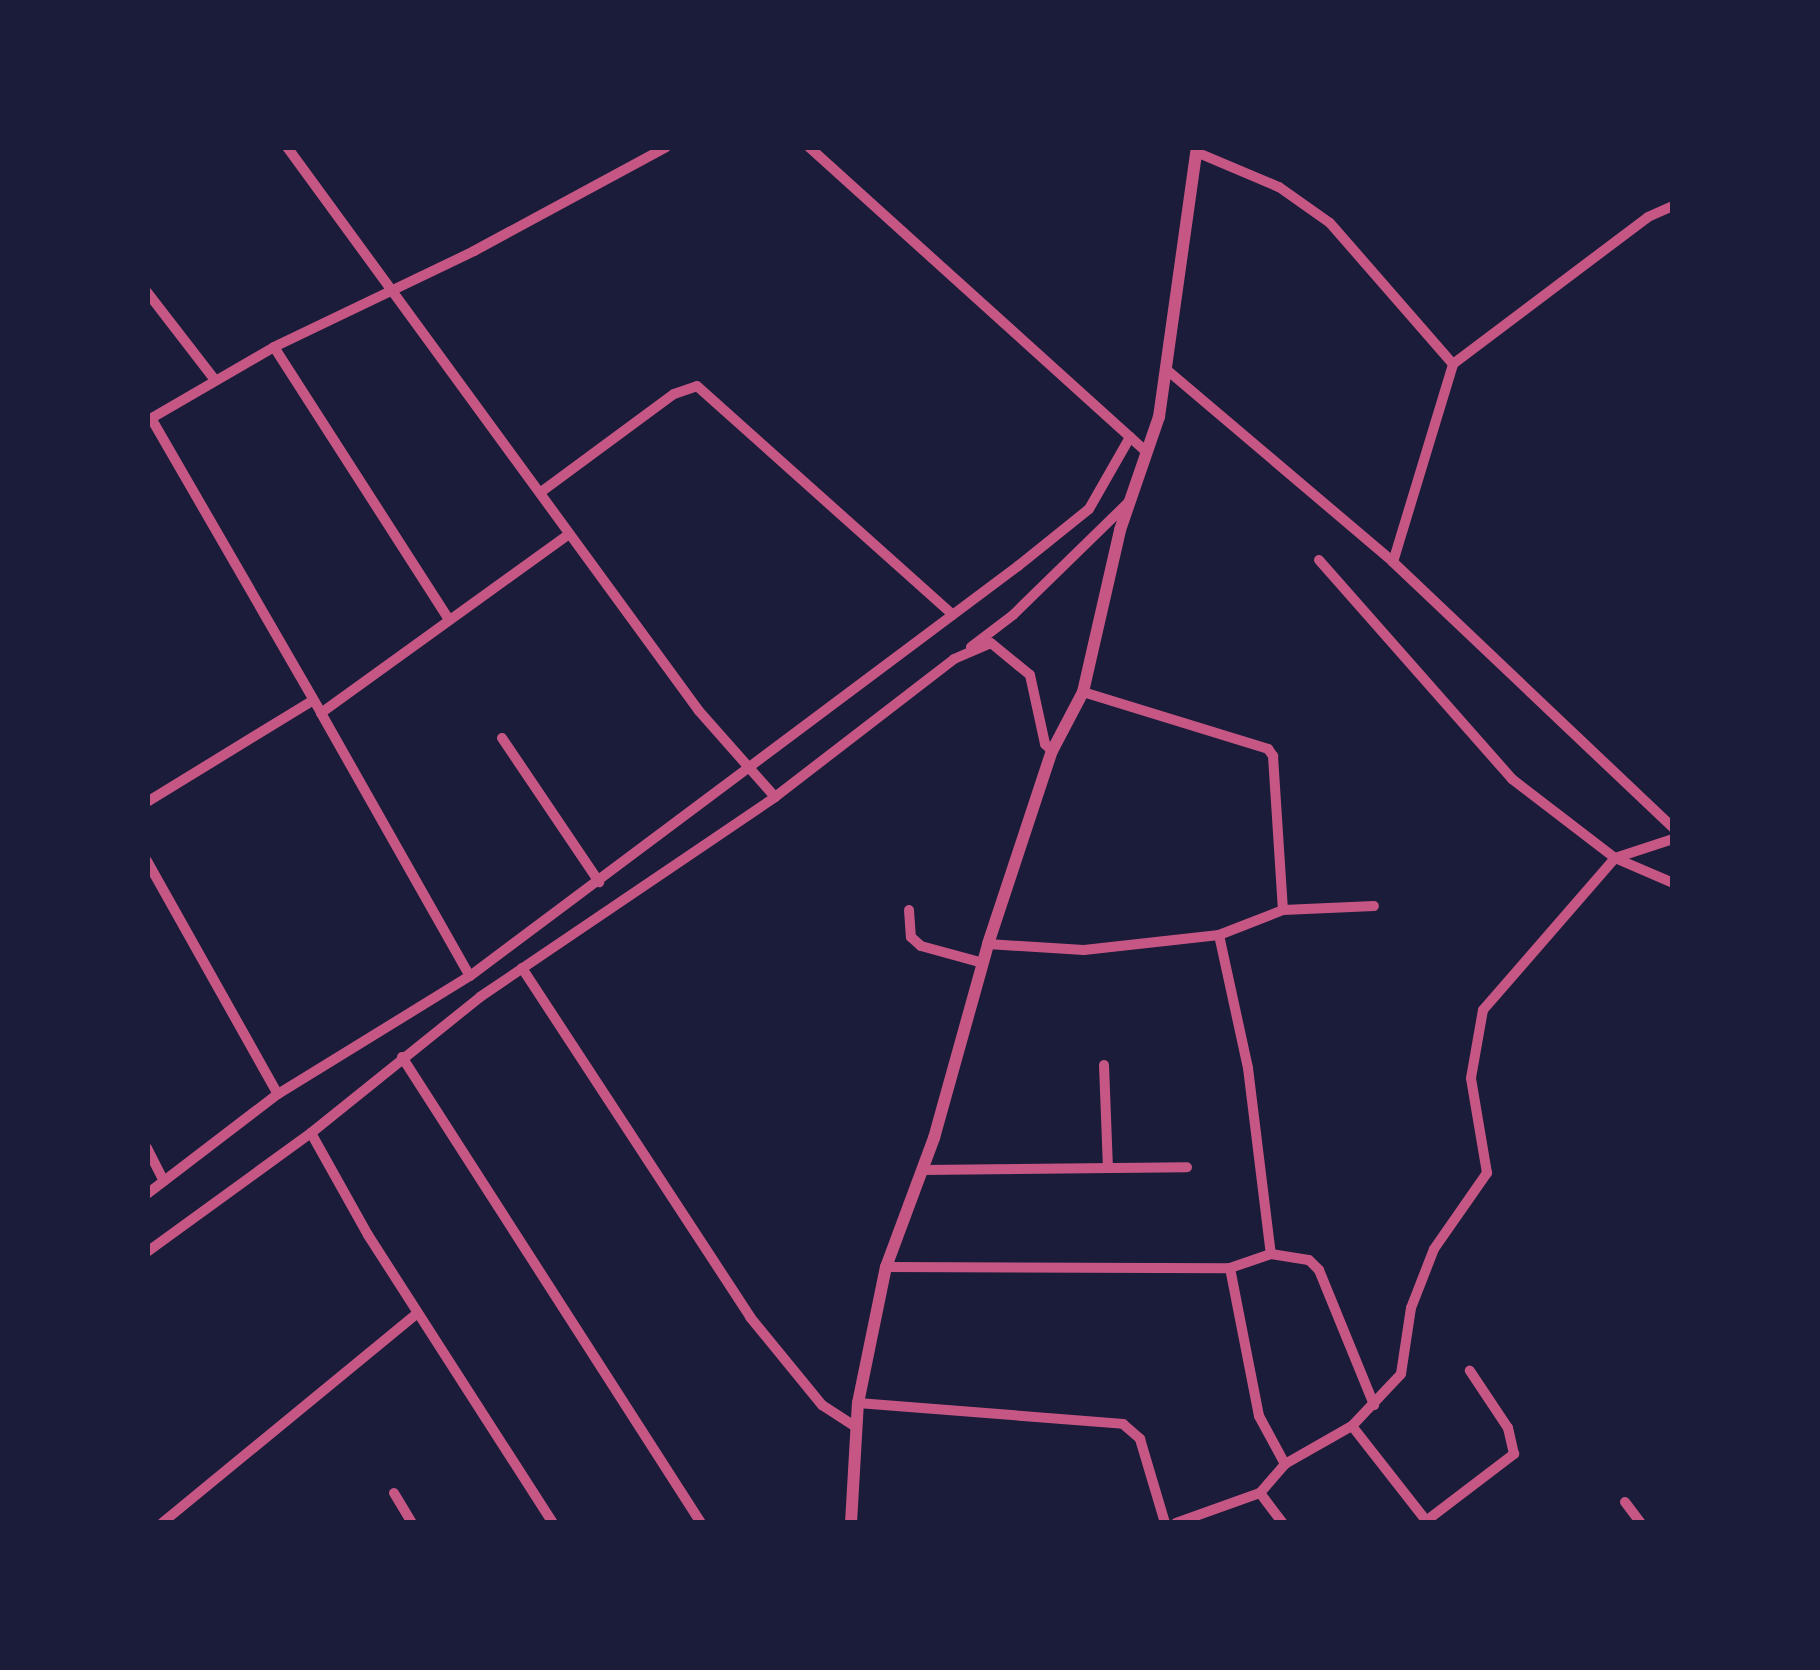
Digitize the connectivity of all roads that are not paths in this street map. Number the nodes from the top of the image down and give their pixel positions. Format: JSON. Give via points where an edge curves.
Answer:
{"nodes":[{"id":1,"x":287,"y":147,"type":"edge"},
{"id":2,"x":666,"y":147,"type":"edge"},
{"id":3,"x":808,"y":147,"type":"edge"},
{"id":4,"x":1196,"y":150,"type":"edge"},
{"id":5,"x":1673,"y":206,"type":"edge"},
{"id":6,"x":147,"y":292,"type":"edge"},
{"id":7,"x":392,"y":292,"type":"junction"},
{"id":8,"x":274,"y":347,"type":"junction"},
{"id":9,"x":1453,"y":364,"type":"junction"},
{"id":10,"x":1167,"y":370,"type":"junction"},
{"id":11,"x":214,"y":380,"type":"junction"},
{"id":12,"x":149,"y":419,"type":"edge"},
{"id":13,"x":1130,"y":437,"type":"junction"},
{"id":14,"x":1147,"y":452,"type":"junction"},
{"id":15,"x":541,"y":492,"type":"junction"},
{"id":16,"x":1130,"y":501,"type":"junction"},
{"id":17,"x":569,"y":534,"type":"junction"},
{"id":18,"x":1318,"y":560,"type":"dead end"},
{"id":19,"x":1393,"y":562,"type":"junction"},
{"id":20,"x":953,"y":615,"type":"junction"},
{"id":21,"x":448,"y":618,"type":"junction"},
{"id":22,"x":954,"y":659,"type":"junction"},
{"id":23,"x":1083,"y":692,"type":"junction"},
{"id":24,"x":312,"y":701,"type":"junction"},
{"id":25,"x":321,"y":713,"type":"junction"},
{"id":26,"x":502,"y":737,"type":"dead end"},
{"id":27,"x":1052,"y":752,"type":"junction"},
{"id":28,"x":754,"y":769,"type":"junction"},
{"id":29,"x":775,"y":797,"type":"junction"},
{"id":30,"x":147,"y":802,"type":"edge"},
{"id":31,"x":1673,"y":828,"type":"edge"},
{"id":32,"x":1673,"y":839,"type":"edge"},
{"id":33,"x":1615,"y":858,"type":"junction"},
{"id":34,"x":147,"y":861,"type":"edge"},
{"id":35,"x":599,"y":882,"type":"junction"},
{"id":36,"x":1673,"y":883,"type":"edge"},
{"id":37,"x":1374,"y":906,"type":"dead end"},
{"id":38,"x":909,"y":910,"type":"dead end"},
{"id":39,"x":1283,"y":910,"type":"junction"},
{"id":40,"x":1219,"y":935,"type":"junction"},
{"id":41,"x":988,"y":944,"type":"junction"},
{"id":42,"x":983,"y":963,"type":"junction"},
{"id":43,"x":522,"y":968,"type":"junction"},
{"id":44,"x":470,"y":976,"type":"junction"},
{"id":45,"x":402,"y":1057,"type":"junction"},
{"id":46,"x":1105,"y":1066,"type":"dead end"},
{"id":47,"x":278,"y":1094,"type":"junction"},
{"id":48,"x":311,"y":1132,"type":"junction"},
{"id":49,"x":147,"y":1148,"type":"edge"},
{"id":50,"x":1187,"y":1167,"type":"dead end"},
{"id":51,"x":1108,"y":1168,"type":"junction"},
{"id":52,"x":922,"y":1170,"type":"junction"},
{"id":53,"x":164,"y":1181,"type":"junction"},
{"id":54,"x":147,"y":1194,"type":"edge"},
{"id":55,"x":147,"y":1252,"type":"edge"},
{"id":56,"x":1271,"y":1254,"type":"junction"},
{"id":57,"x":886,"y":1267,"type":"junction"},
{"id":58,"x":1230,"y":1268,"type":"junction"},
{"id":59,"x":418,"y":1313,"type":"junction"},
{"id":60,"x":1470,"y":1371,"type":"dead end"},
{"id":61,"x":858,"y":1403,"type":"junction"},
{"id":62,"x":1374,"y":1405,"type":"junction"},
{"id":63,"x":1352,"y":1426,"type":"junction"},
{"id":64,"x":856,"y":1427,"type":"junction"},
{"id":65,"x":1285,"y":1463,"type":"junction"},
{"id":66,"x":394,"y":1492,"type":"dead end"},
{"id":67,"x":1260,"y":1493,"type":"junction"},
{"id":68,"x":1625,"y":1502,"type":"dead end"},
{"id":69,"x":1427,"y":1522,"type":"edge"},
{"id":70,"x":162,"y":1523,"type":"edge"},
{"id":71,"x":412,"y":1523,"type":"edge"},
{"id":72,"x":554,"y":1523,"type":"edge"},
{"id":73,"x":701,"y":1523,"type":"edge"},
{"id":74,"x":851,"y":1523,"type":"edge"},
{"id":75,"x":1165,"y":1523,"type":"edge"},
{"id":76,"x":1176,"y":1523,"type":"edge"},
{"id":77,"x":1283,"y":1523,"type":"edge"},
{"id":78,"x":1641,"y":1523,"type":"edge"}],
"edges":[{"from":1,"to":7,"type":"street"},
{"from":2,"to":7,"type":"street"},
{"from":3,"to":13,"type":"street"},
{"from":4,"to":9,"type":"street","via":[[1279,187],[1330,223]]},
{"from":4,"to":10,"type":"street"},
{"from":5,"to":9,"type":"street"},
{"from":6,"to":11,"type":"street"},
{"from":7,"to":8,"type":"street"},
{"from":7,"to":15,"type":"street"},
{"from":8,"to":11,"type":"street"},
{"from":8,"to":21,"type":"street"},
{"from":9,"to":19,"type":"street"},
{"from":10,"to":14,"type":"street"},
{"from":10,"to":19,"type":"street"},
{"from":11,"to":12,"type":"street"},
{"from":12,"to":24,"type":"street"},
{"from":13,"to":14,"type":"street"},
{"from":13,"to":20,"type":"street","via":[[1089,509]]},
{"from":14,"to":16,"type":"street"},
{"from":15,"to":17,"type":"street"},
{"from":15,"to":20,"type":"street","via":[[674,394],[697,386]]},
{"from":16,"to":22,"type":"street","via":[[1012,615]]},
{"from":16,"to":23,"type":"street"},
{"from":17,"to":21,"type":"street"},
{"from":17,"to":28,"type":"street","via":[[699,712]]},
{"from":18,"to":33,"type":"street","via":[[1512,779]]},
{"from":19,"to":31,"type":"street"},
{"from":20,"to":28,"type":"street"},
{"from":21,"to":25,"type":"street"},
{"from":22,"to":27,"type":"street","via":[[992,643],[1030,675]]},
{"from":22,"to":29,"type":"street"},
{"from":23,"to":27,"type":"street"},
{"from":23,"to":39,"type":"street","via":[[1268,749]]},
{"from":24,"to":25,"type":"street"},
{"from":24,"to":30,"type":"street"},
{"from":25,"to":44,"type":"street"},
{"from":26,"to":35,"type":"street"},
{"from":27,"to":41,"type":"street"},
{"from":28,"to":29,"type":"street"},
{"from":28,"to":35,"type":"street"},
{"from":29,"to":43,"type":"street"},
{"from":32,"to":33,"type":"street"},
{"from":33,"to":36,"type":"street"},
{"from":33,"to":62,"type":"street","via":[[1484,1010],[1471,1078],[1487,1173],[1434,1249],[1412,1308],[1401,1374]]},
{"from":34,"to":47,"type":"street"},
{"from":35,"to":44,"type":"street"},
{"from":37,"to":39,"type":"street"},
{"from":38,"to":42,"type":"street","via":[[911,937],[921,946]]},
{"from":39,"to":40,"type":"street"},
{"from":40,"to":41,"type":"street","via":[[1084,950]]},
{"from":40,"to":56,"type":"street","via":[[1248,1068]]},
{"from":41,"to":42,"type":"street"},
{"from":42,"to":52,"type":"street"},
{"from":43,"to":45,"type":"street"},
{"from":43,"to":64,"type":"street","via":[[750,1317],[822,1405]]},
{"from":44,"to":47,"type":"street"},
{"from":45,"to":48,"type":"street"},
{"from":45,"to":73,"type":"street"},
{"from":46,"to":51,"type":"street"},
{"from":47,"to":53,"type":"street"},
{"from":48,"to":55,"type":"street"},
{"from":48,"to":59,"type":"street"},
{"from":49,"to":53,"type":"street"},
{"from":50,"to":51,"type":"street"},
{"from":51,"to":52,"type":"street"},
{"from":52,"to":57,"type":"street"},
{"from":53,"to":54,"type":"street"},
{"from":56,"to":58,"type":"street"},
{"from":56,"to":62,"type":"street","via":[[1309,1260],[1319,1270]]},
{"from":57,"to":58,"type":"street"},
{"from":57,"to":61,"type":"street"},
{"from":58,"to":65,"type":"street","via":[[1259,1416]]},
{"from":59,"to":70,"type":"street"},
{"from":59,"to":72,"type":"street"},
{"from":60,"to":69,"type":"street","via":[[1508,1429],[1514,1454]]},
{"from":61,"to":64,"type":"street"},
{"from":61,"to":75,"type":"street","via":[[1123,1424],[1140,1439]]},
{"from":62,"to":63,"type":"street"},
{"from":63,"to":65,"type":"street"},
{"from":63,"to":69,"type":"street"},
{"from":64,"to":74,"type":"street"},
{"from":65,"to":67,"type":"street"},
{"from":66,"to":71,"type":"street"},
{"from":67,"to":76,"type":"street"},
{"from":67,"to":77,"type":"street"},
{"from":68,"to":78,"type":"street"}]}
